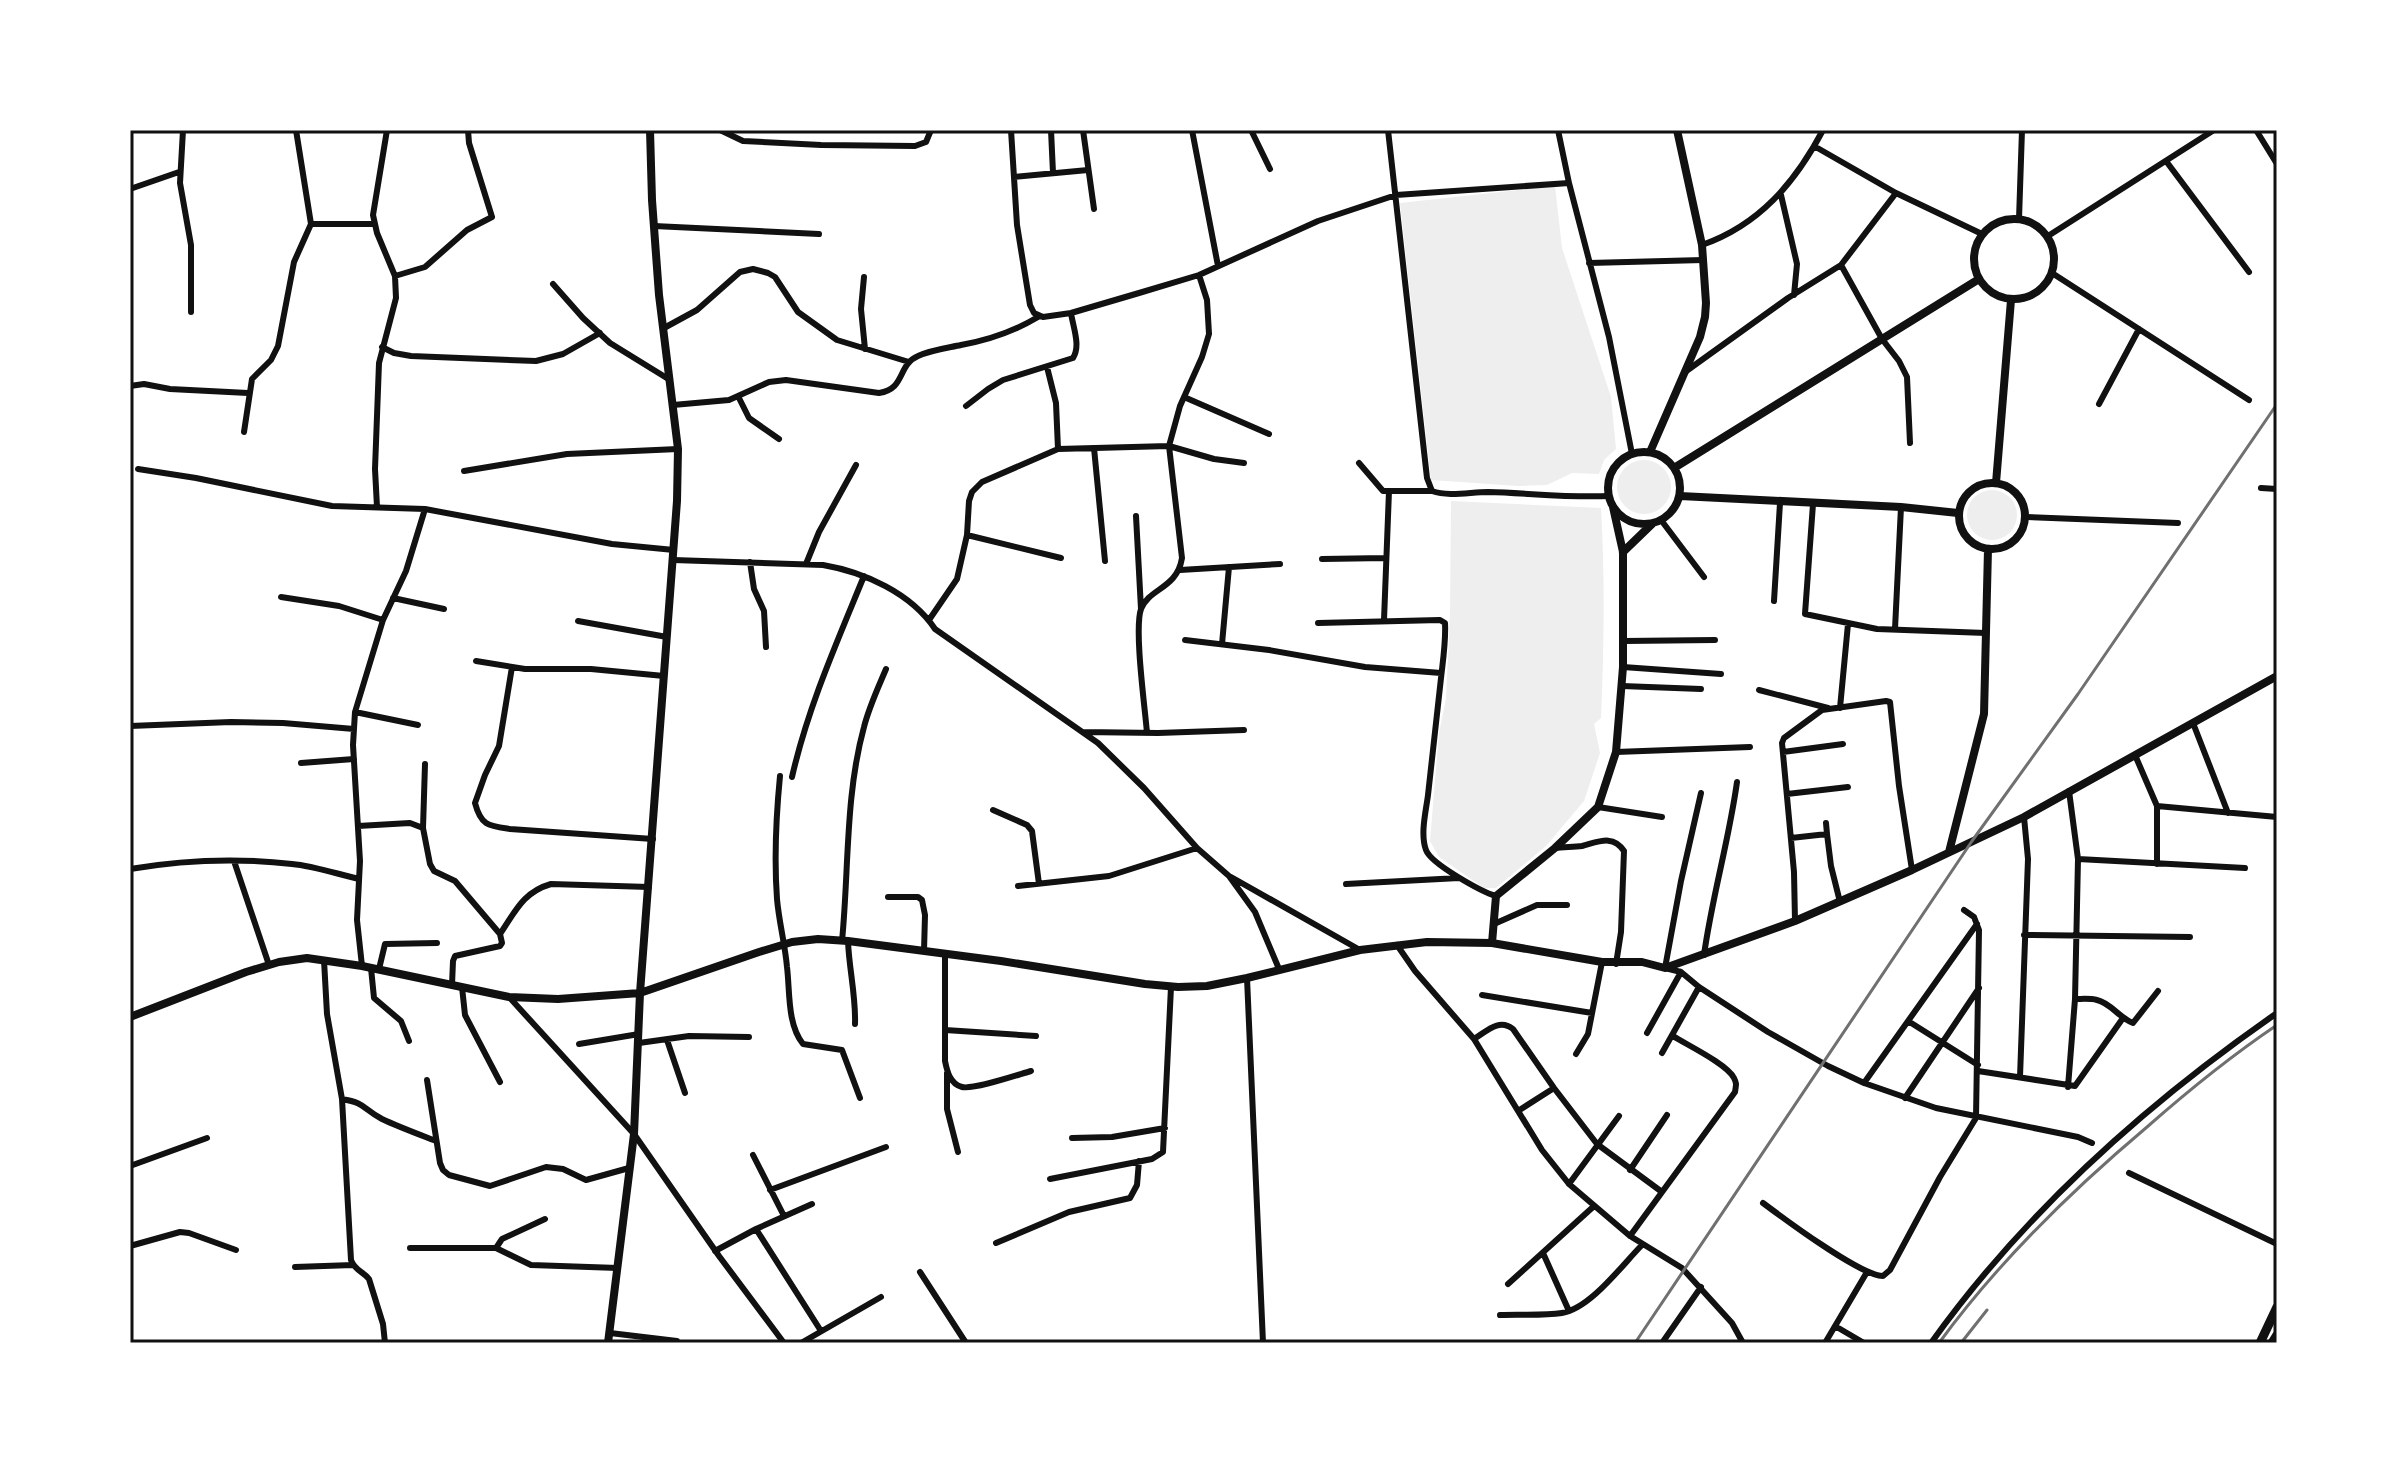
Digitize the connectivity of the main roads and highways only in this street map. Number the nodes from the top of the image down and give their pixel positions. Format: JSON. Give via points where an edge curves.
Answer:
{"nodes":[{"id":1,"x":2277,"y":1307,"type":"edge"},
{"id":2,"x":2277,"y":1335,"type":"edge"},
{"id":3,"x":2260,"y":1343,"type":"edge"},
{"id":4,"x":2272,"y":1343,"type":"edge"}],
"edges":[{"from":1,"to":3,"type":"main road"},
{"from":2,"to":4,"type":"main road"}]}
